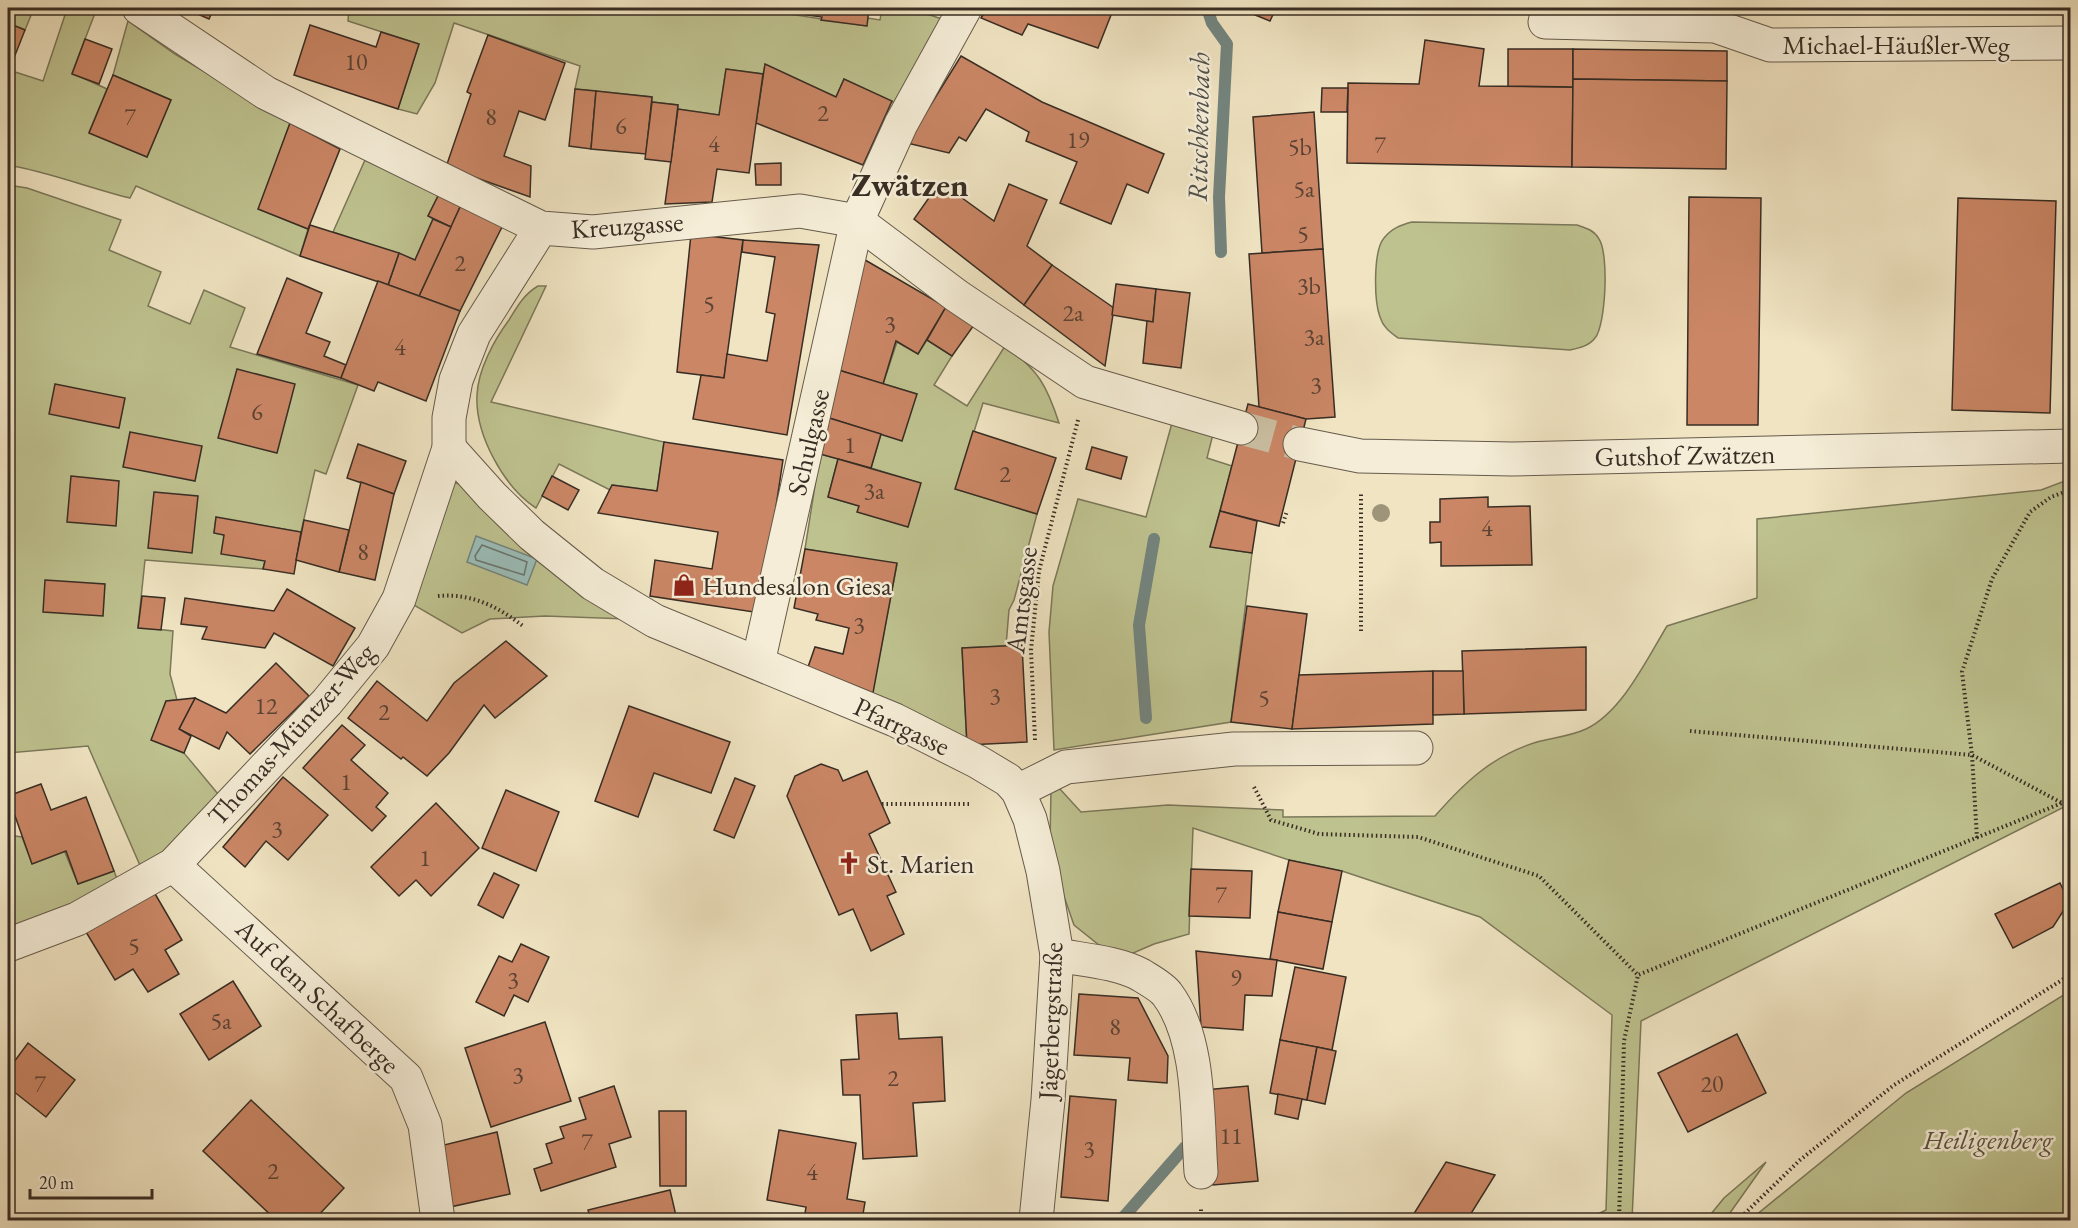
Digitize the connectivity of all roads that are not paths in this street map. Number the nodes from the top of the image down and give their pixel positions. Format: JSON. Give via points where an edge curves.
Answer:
{"nodes":[{"id":1,"x":139,"y":8,"type":"edge"},
{"id":2,"x":965,"y":8,"type":"edge"},
{"id":3,"x":1545,"y":22,"type":"dead end"},
{"id":4,"x":2070,"y":44,"type":"edge"},
{"id":5,"x":857,"y":221,"type":"junction"},
{"id":6,"x":541,"y":228,"type":"junction"},
{"id":7,"x":1241,"y":428,"type":"tunnel mouth"},
{"id":8,"x":1300,"y":444,"type":"tunnel mouth"},
{"id":9,"x":2070,"y":446,"type":"edge"},
{"id":10,"x":449,"y":448,"type":"junction"},
{"id":11,"x":758,"y":663,"type":"junction"},
{"id":12,"x":1416,"y":748,"type":"dead end"},
{"id":13,"x":1018,"y":791,"type":"junction"},
{"id":14,"x":173,"y":865,"type":"junction"},
{"id":15,"x":8,"y":945,"type":"edge"},
{"id":16,"x":1057,"y":955,"type":"junction"},
{"id":17,"x":1201,"y":1172,"type":"dead end"},
{"id":18,"x":438,"y":1221,"type":"edge"},
{"id":19,"x":1036,"y":1221,"type":"edge"}],
"edges":[{"from":1,"to":6,"type":"street","name":"Kreuzgasse","via":[[266,93]]},
{"from":2,"to":5,"type":"street","name":"Schulgasse","via":[[902,123]]},
{"from":3,"to":4,"type":"street","name":"Michael-Häußler-Weg","via":[[1715,26],[1770,45]]},
{"from":5,"to":6,"type":"street","name":"Kreuzgasse","via":[[800,211],[593,232]]},
{"from":5,"to":7,"type":"street","name":"Kreuzgasse","via":[[957,296],[1085,382]]},
{"from":5,"to":11,"type":"street","name":"Schulgasse"},
{"from":6,"to":10,"type":"street","name":"Thomas-Müntzer-Weg","via":[[474,334],[456,380],[449,418]]},
{"from":8,"to":9,"type":"street","name":"Gutshof Zwätzen","via":[[1360,456],[1512,459]]},
{"from":10,"to":11,"type":"street","name":"Pfarrgasse","via":[[524,527],[593,584],[655,621]]},
{"from":10,"to":14,"type":"street","name":"Thomas-Müntzer-Weg","via":[[399,599],[373,646],[327,702]]},
{"from":11,"to":13,"type":"street","name":"Pfarrgasse","via":[[905,725],[978,762],[1008,780]]},
{"from":12,"to":13,"type":"street","via":[[1234,749],[1066,767]]},
{"from":13,"to":16,"type":"street","name":"Jägerbergstraße","via":[[1030,819],[1040,861]]},
{"from":14,"to":15,"type":"street","name":"Thomas-Müntzer-Weg","via":[[77,919]]},
{"from":14,"to":18,"type":"street","name":"Auf dem Schafberge","via":[[406,1078],[425,1125]]},
{"from":16,"to":17,"type":"street","via":[[1140,975],[1166,992],[1182,1018],[1191,1051]]},
{"from":16,"to":19,"type":"street","name":"Jägerbergstraße"}]}
